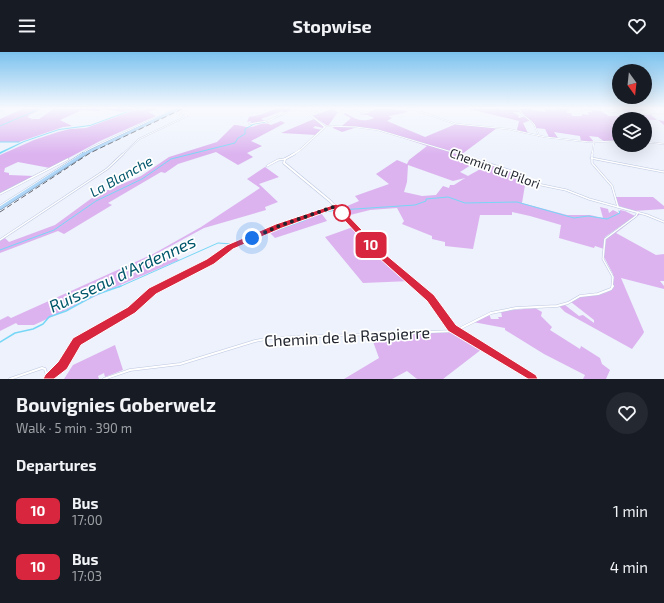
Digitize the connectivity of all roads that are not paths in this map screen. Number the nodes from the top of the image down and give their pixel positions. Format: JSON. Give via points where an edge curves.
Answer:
{"nodes":[{"id":1,"x":144,"y":123,"type":"edge"},
{"id":2,"x":146,"y":123,"type":"edge"},
{"id":3,"x":172,"y":123,"type":"edge"},
{"id":4,"x":253,"y":123,"type":"edge"},
{"id":5,"x":321,"y":123,"type":"edge"},
{"id":6,"x":453,"y":123,"type":"edge"},
{"id":7,"x":533,"y":123,"type":"edge"},
{"id":8,"x":249,"y":124,"type":"dead end"},
{"id":9,"x":325,"y":126,"type":"junction"},
{"id":10,"x":539,"y":136,"type":"junction"},
{"id":11,"x":612,"y":141,"type":"edge"},
{"id":12,"x":594,"y":142,"type":"junction"},
{"id":13,"x":652,"y":143,"type":"edge"},
{"id":14,"x":664,"y":144,"type":"edge"},
{"id":15,"x":285,"y":158,"type":"junction"},
{"id":16,"x":591,"y":158,"type":"junction"},
{"id":17,"x":68,"y":159,"type":"dead end"},
{"id":18,"x":267,"y":166,"type":"dead end"},
{"id":19,"x":46,"y":170,"type":"junction"},
{"id":20,"x":53,"y":171,"type":"junction"},
{"id":21,"x":664,"y":172,"type":"edge"},
{"id":22,"x":0,"y":194,"type":"edge"},
{"id":23,"x":336,"y":206,"type":"junction"},
{"id":24,"x":618,"y":206,"type":"junction"},
{"id":25,"x":0,"y":207,"type":"edge"},
{"id":26,"x":638,"y":212,"type":"junction"},
{"id":27,"x":664,"y":222,"type":"edge"},
{"id":28,"x":0,"y":240,"type":"edge"},
{"id":29,"x":455,"y":331,"type":"junction"},
{"id":30,"x":10,"y":379,"type":"edge"},
{"id":31,"x":48,"y":379,"type":"edge"},
{"id":32,"x":104,"y":379,"type":"edge"},
{"id":33,"x":532,"y":379,"type":"edge"}],
"edges":[{"from":1,"to":20,"type":"street","via":[[102,142]]},
{"from":2,"to":25,"type":"highway","via":[[93,148]]},
{"from":3,"to":28,"type":"street","via":[[139,139],[107,169]]},
{"from":4,"to":8,"type":"street"},
{"from":5,"to":9,"type":"street"},
{"from":6,"to":10,"type":"street","via":[[508,129]]},
{"from":7,"to":10,"type":"street"},
{"from":9,"to":15,"type":"street","via":[[303,148]]},
{"from":9,"to":24,"type":"street","name":"Chemin du Pilori","via":[[354,126],[377,130],[511,171],[538,185]]},
{"from":10,"to":12,"type":"street"},
{"from":11,"to":12,"type":"street"},
{"from":12,"to":16,"type":"street"},
{"from":13,"to":14,"type":"street"},
{"from":15,"to":18,"type":"street"},
{"from":15,"to":23,"type":"street","via":[[285,164]]},
{"from":16,"to":21,"type":"street"},
{"from":16,"to":24,"type":"street","via":[[593,165],[612,186]]},
{"from":17,"to":19,"type":"street"},
{"from":19,"to":20,"type":"street"},
{"from":19,"to":22,"type":"street"},
{"from":20,"to":25,"type":"street"},
{"from":23,"to":29,"type":"street","via":[[382,256],[431,298]]},
{"from":23,"to":31,"type":"street","via":[[230,247],[210,261],[153,291],[125,314],[77,342],[63,366]]},
{"from":24,"to":26,"type":"street","name":"Chemin du Pilori"},
{"from":26,"to":27,"type":"street","name":"Chemin du Pilori"},
{"from":26,"to":29,"type":"street","name":"Chemin de la Raspierre","via":[[605,239],[603,258],[612,274],[611,289],[598,294],[580,296],[563,304],[491,313]]},
{"from":29,"to":32,"type":"street","name":"Chemin de la Raspierre","via":[[271,338],[180,364],[130,370]]},
{"from":29,"to":33,"type":"street"},
{"from":30,"to":31,"type":"street","via":[[42,368],[45,369]]}]}
